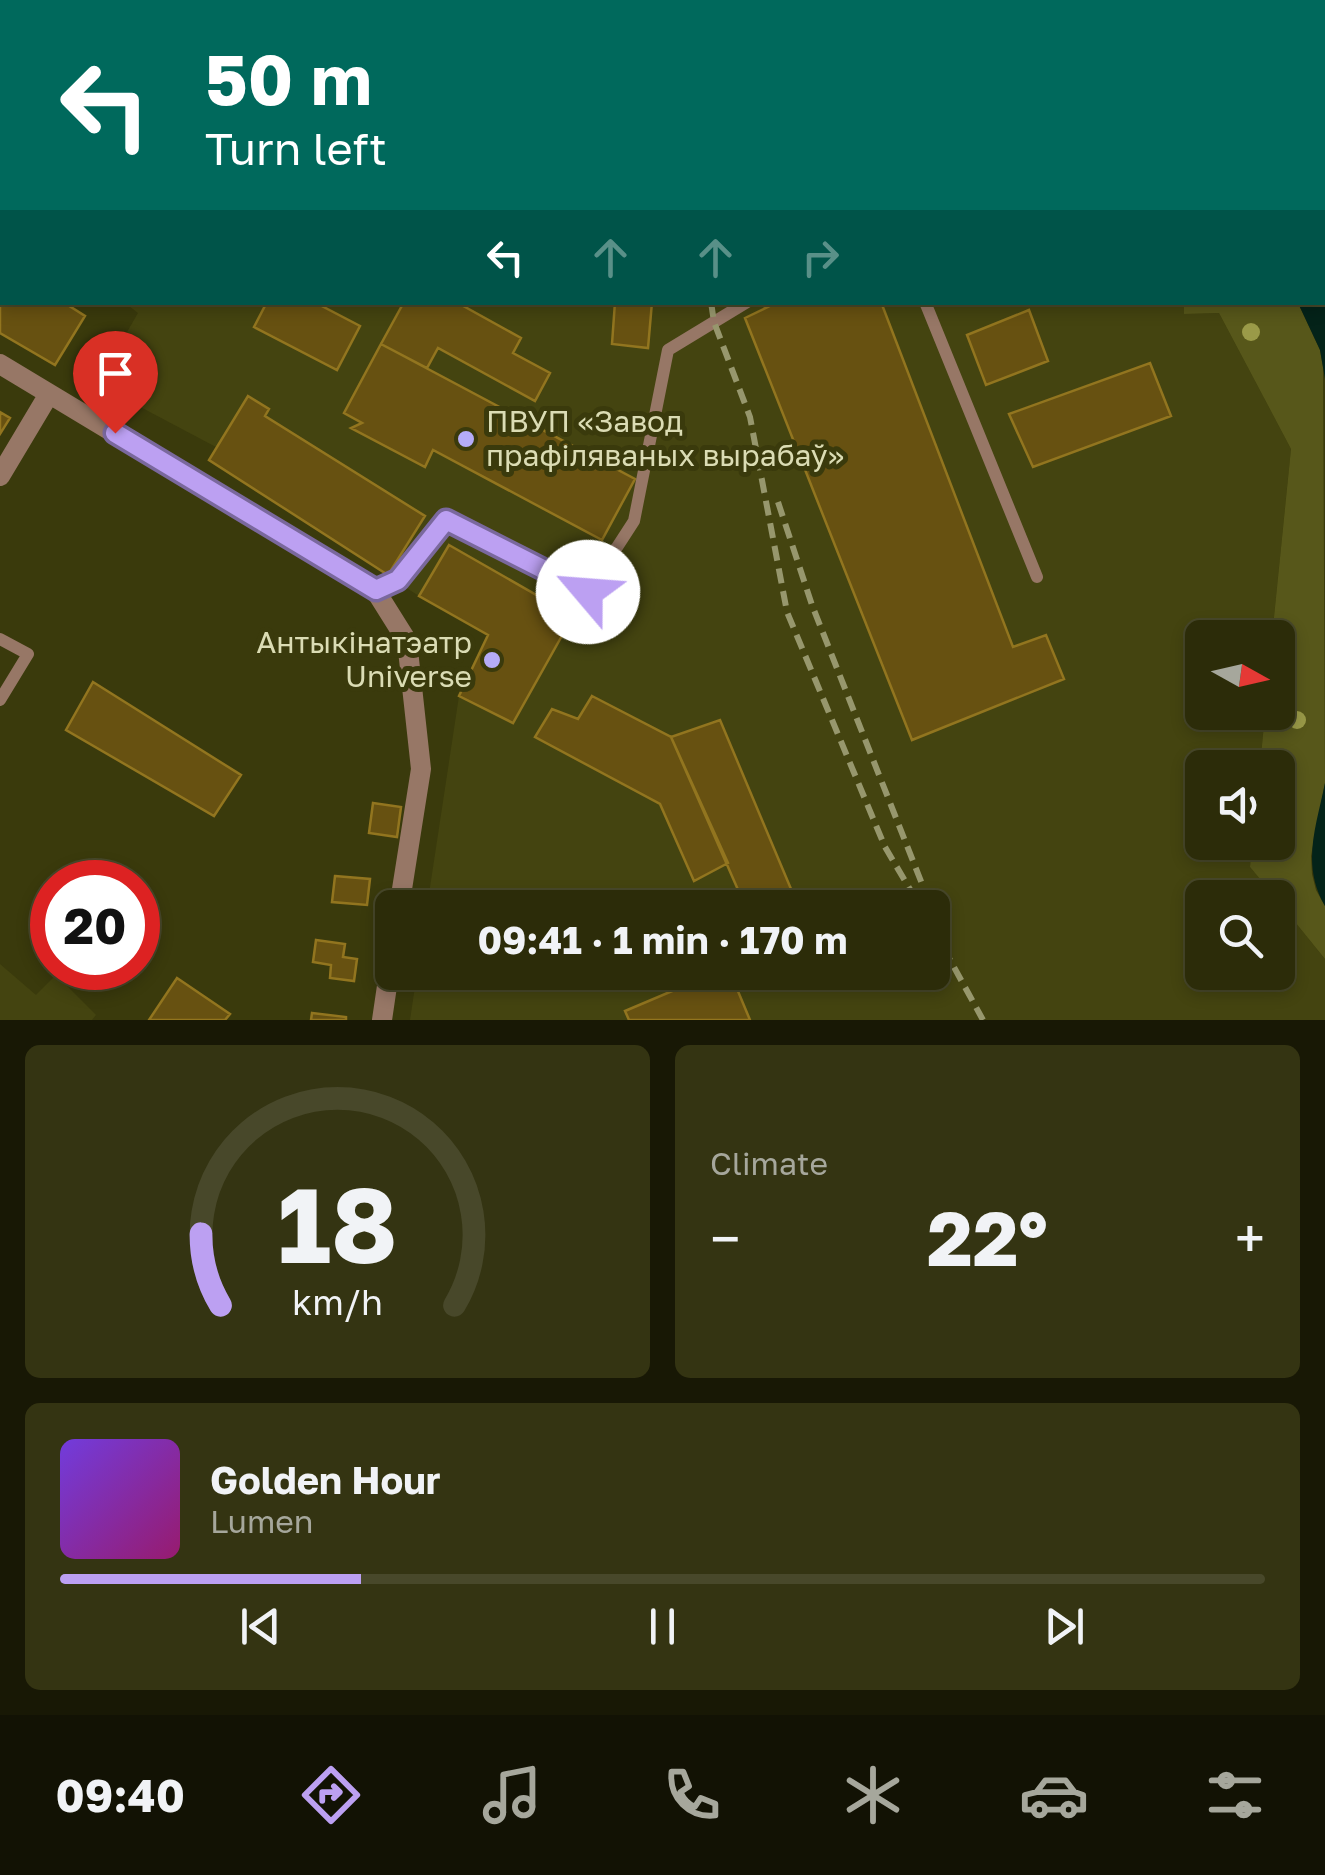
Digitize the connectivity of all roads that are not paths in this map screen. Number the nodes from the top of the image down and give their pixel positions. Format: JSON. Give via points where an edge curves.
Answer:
{"nodes":[{"id":1,"x":742,"y":305,"type":"edge"},
{"id":2,"x":927,"y":305,"type":"edge"},
{"id":3,"x":0,"y":364,"type":"edge"},
{"id":4,"x":50,"y":394,"type":"junction"},
{"id":5,"x":0,"y":476,"type":"edge"},
{"id":6,"x":1037,"y":577,"type":"dead end"},
{"id":7,"x":376,"y":590,"type":"junction"},
{"id":8,"x":0,"y":638,"type":"edge"},
{"id":9,"x":0,"y":700,"type":"edge"},
{"id":10,"x":403,"y":890,"type":"edge"},
{"id":11,"x":386,"y":990,"type":"edge"},
{"id":12,"x":382,"y":1020,"type":"edge"}],
"edges":[{"from":1,"to":7,"type":"lane","via":[[668,350],[634,521],[588,592],[446,520],[398,580]]},
{"from":2,"to":6,"type":"lane"},
{"from":3,"to":4,"type":"street"},
{"from":4,"to":5,"type":"street"},
{"from":4,"to":7,"type":"street"},
{"from":7,"to":10,"type":"street","via":[[408,641],[421,769]]},
{"from":8,"to":9,"type":"lane","via":[[28,654]]},
{"from":11,"to":12,"type":"street"}]}
